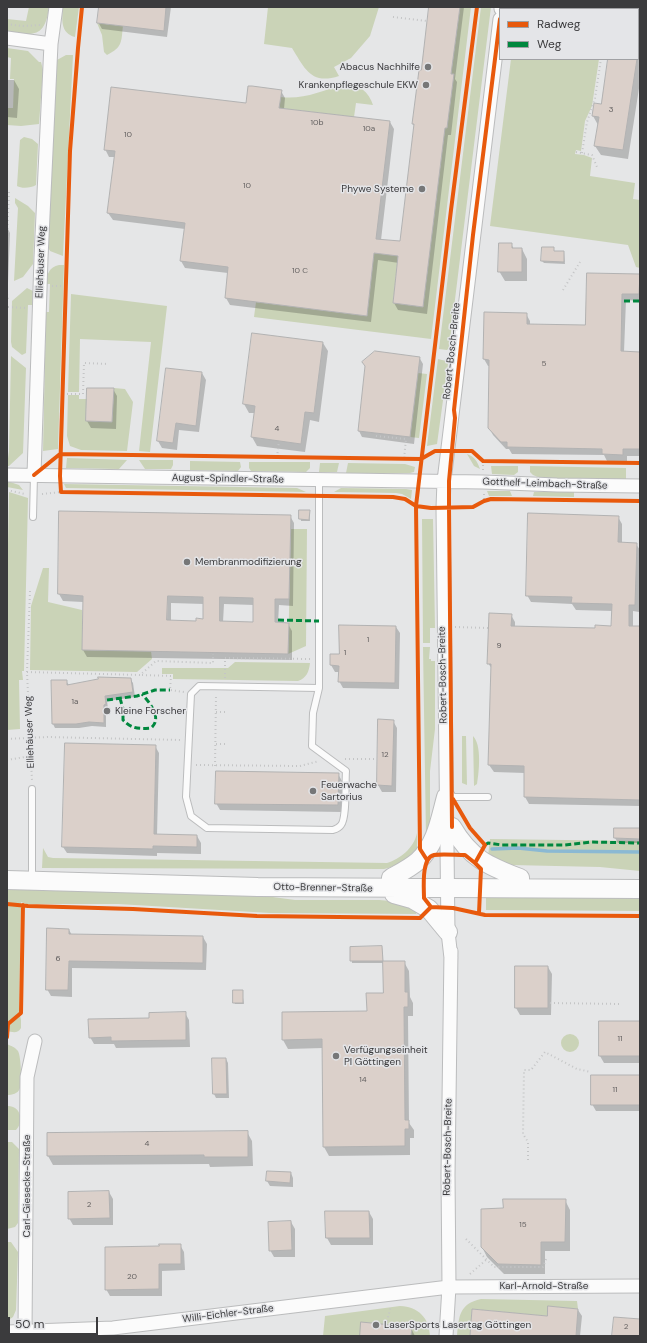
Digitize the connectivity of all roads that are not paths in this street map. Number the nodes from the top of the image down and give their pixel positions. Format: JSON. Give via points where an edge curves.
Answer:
{"nodes":[{"id":1,"x":56,"y":7,"type":"edge"},
{"id":2,"x":499,"y":27,"type":"edge"},
{"id":3,"x":7,"y":38,"type":"edge"},
{"id":4,"x":51,"y":44,"type":"junction"},
{"id":5,"x":7,"y":475,"type":"edge"},
{"id":6,"x":34,"y":475,"type":"junction"},
{"id":7,"x":319,"y":480,"type":"junction"},
{"id":8,"x":447,"y":481,"type":"junction"},
{"id":9,"x":640,"y":486,"type":"edge"},
{"id":10,"x":33,"y":516,"type":"dead end"},
{"id":11,"x":318,"y":688,"type":"junction"},
{"id":12,"x":32,"y":788,"type":"road end"},
{"id":13,"x":449,"y":797,"type":"junction"},
{"id":14,"x":488,"y":797,"type":"dead end"},
{"id":15,"x":452,"y":827,"type":"junction"},
{"id":16,"x":7,"y":874,"type":"edge"},
{"id":17,"x":32,"y":874,"type":"junction"},
{"id":18,"x":391,"y":878,"type":"junction"},
{"id":19,"x":520,"y":878,"type":"junction"},
{"id":20,"x":7,"y":880,"type":"edge"},
{"id":21,"x":640,"y":881,"type":"edge"},
{"id":22,"x":450,"y":883,"type":"junction"},
{"id":23,"x":374,"y":888,"type":"junction"},
{"id":24,"x":640,"y":889,"type":"edge"},
{"id":25,"x":448,"y":932,"type":"junction"},
{"id":26,"x":451,"y":958,"type":"junction"},
{"id":27,"x":35,"y":1042,"type":"dead end"},
{"id":28,"x":640,"y":1286,"type":"edge"},
{"id":29,"x":448,"y":1287,"type":"junction"},
{"id":30,"x":7,"y":1332,"type":"edge"},
{"id":31,"x":26,"y":1332,"type":"junction"},
{"id":32,"x":446,"y":1336,"type":"edge"}],
"edges":[{"from":1,"to":4,"type":"street","name":"Elliehäuser Weg"},
{"from":2,"to":8,"type":"street","name":"Robert-Bosch-Breite","via":[[473,235]]},
{"from":3,"to":4,"type":"street"},
{"from":4,"to":6,"type":"street","name":"Elliehäuser Weg","via":[[40,258]]},
{"from":5,"to":6,"type":"street","name":"August-Spindler-Straße"},
{"from":6,"to":7,"type":"street","name":"August-Spindler-Straße"},
{"from":6,"to":10,"type":"lane","name":"Elliehäuser Weg"},
{"from":7,"to":8,"type":"street","name":"August-Spindler-Straße"},
{"from":7,"to":11,"type":"lane"},
{"from":8,"to":9,"type":"street","name":"Gotthelf-Leimbach-Straße"},
{"from":8,"to":13,"type":"street","name":"Robert-Bosch-Breite","via":[[450,627]]},
{"from":8,"to":13,"type":"street","name":"Robert-Bosch-Breite","via":[[443,508]]},
{"from":11,"to":11,"type":"lane","via":[[199,686],[190,694],[186,797],[191,816],[207,828],[332,830],[340,826],[344,820],[346,771],[312,746],[313,713]]},
{"from":12,"to":17,"type":"lane"},
{"from":13,"to":14,"type":"lane"},
{"from":13,"to":15,"type":"street","name":"Robert-Bosch-Breite"},
{"from":13,"to":18,"type":"main road","via":[[436,834],[424,855]]},
{"from":13,"to":22,"type":"street","name":"Robert-Bosch-Breite"},
{"from":15,"to":19,"type":"main road","via":[[478,858],[494,868]]},
{"from":15,"to":22,"type":"street","name":"Robert-Bosch-Breite"},
{"from":16,"to":17,"type":"main road","name":"Otto-Brenner-Straße"},
{"from":17,"to":18,"type":"main road","name":"Otto-Brenner-Straße"},
{"from":18,"to":22,"type":"main road","name":"Otto-Brenner-Straße"},
{"from":19,"to":21,"type":"main road","name":"Otto-Brenner-Straße"},
{"from":19,"to":22,"type":"main road","name":"Otto-Brenner-Straße"},
{"from":20,"to":23,"type":"main road","name":"Otto-Brenner-Straße"},
{"from":22,"to":23,"type":"main road","name":"Otto-Brenner-Straße"},
{"from":22,"to":24,"type":"main road","name":"Otto-Brenner-Straße"},
{"from":22,"to":25,"type":"street","name":"Robert-Bosch-Breite"},
{"from":22,"to":26,"type":"street","name":"Robert-Bosch-Breite","via":[[453,930]]},
{"from":23,"to":25,"type":"main road","via":[[422,903]]},
{"from":25,"to":26,"type":"street","name":"Robert-Bosch-Breite"},
{"from":26,"to":29,"type":"street","name":"Robert-Bosch-Breite"},
{"from":27,"to":31,"type":"street","name":"Carl-Giesecke-Straße","via":[[27,1077]]},
{"from":28,"to":29,"type":"street","name":"Karl-Arnold-Straße"},
{"from":29,"to":31,"type":"street","name":"Willi-Eichler-Straße","via":[[113,1328]]},
{"from":29,"to":32,"type":"street","name":"Robert-Bosch-Breite"},
{"from":30,"to":31,"type":"street","name":"Willi-Eichler-Straße"}]}
